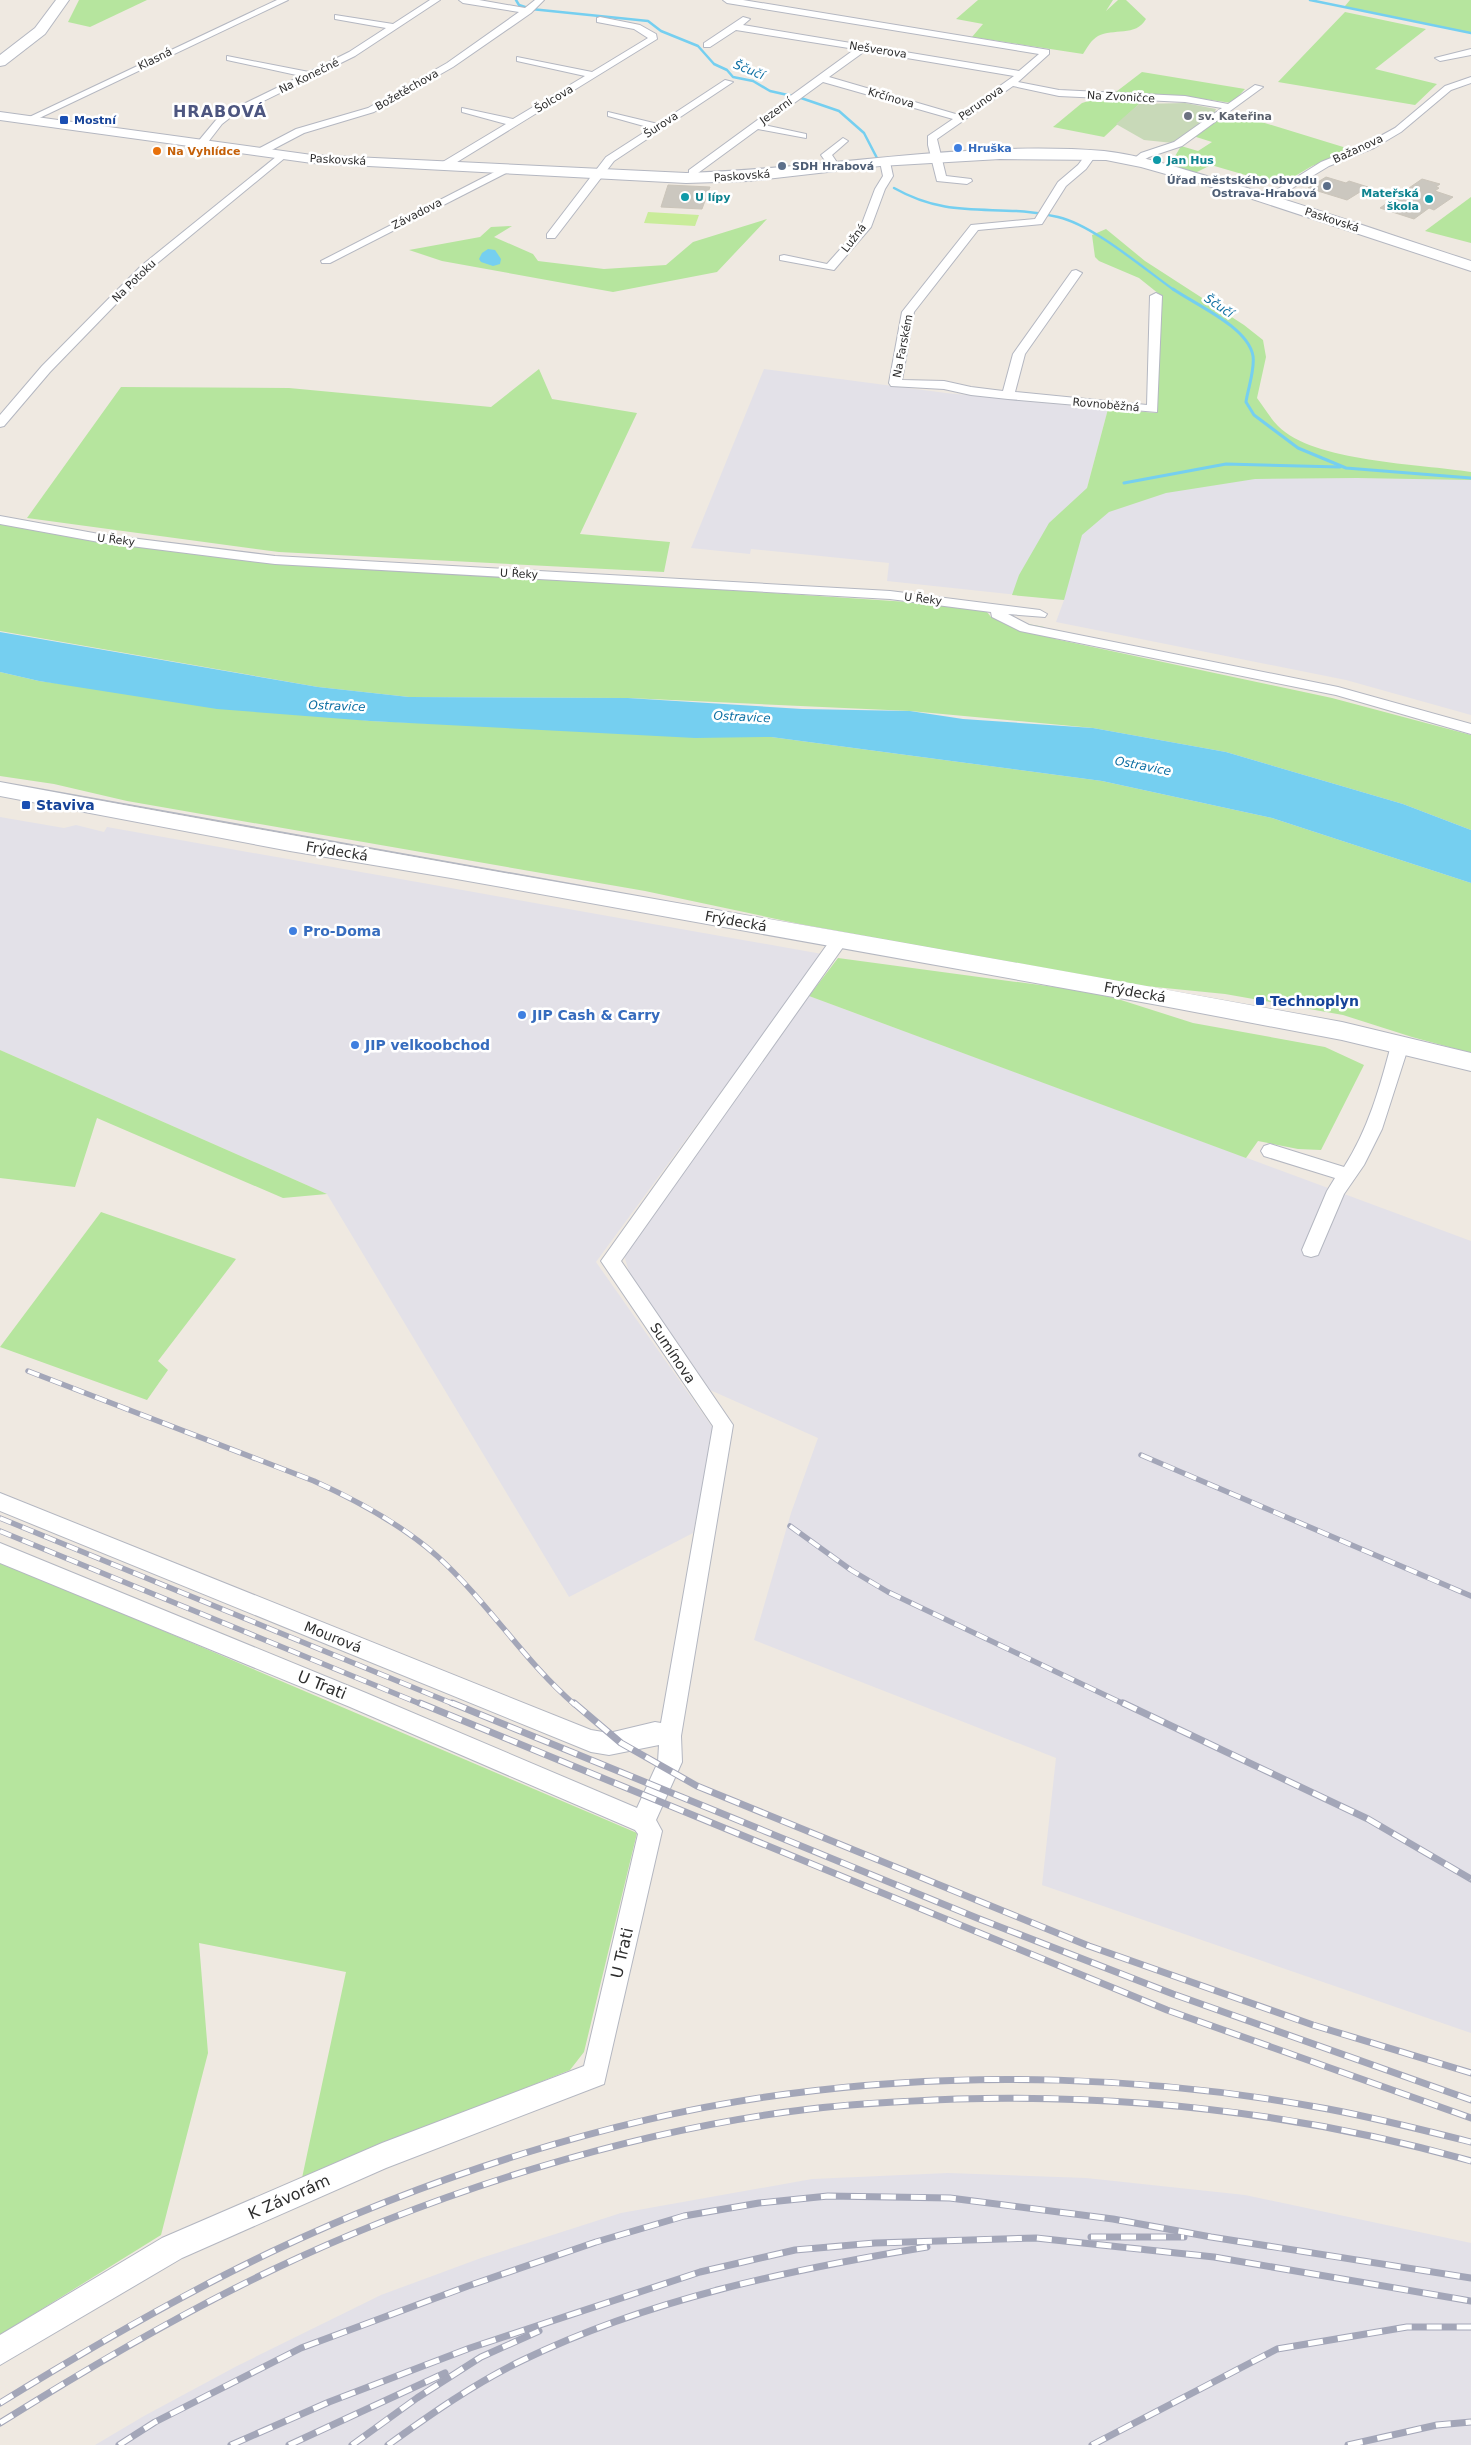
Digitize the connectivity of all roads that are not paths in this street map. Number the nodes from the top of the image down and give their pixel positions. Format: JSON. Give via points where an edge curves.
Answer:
{"nodes":[{"id":1,"x":63,"y":0,"type":"edge"},
{"id":2,"x":284,"y":0,"type":"edge"},
{"id":3,"x":436,"y":0,"type":"edge"},
{"id":4,"x":463,"y":0,"type":"edge"},
{"id":5,"x":540,"y":0,"type":"edge"},
{"id":6,"x":728,"y":0,"type":"edge"},
{"id":7,"x":766,"y":3,"type":"edge"},
{"id":8,"x":530,"y":10,"type":"junction"},
{"id":9,"x":338,"y":17,"type":"dead end"},
{"id":10,"x":600,"y":20,"type":"dead end"},
{"id":11,"x":396,"y":27,"type":"junction"},
{"id":12,"x":736,"y":27,"type":"junction"},
{"id":13,"x":707,"y":45,"type":"dead end"},
{"id":14,"x":863,"y":48,"type":"junction"},
{"id":15,"x":1046,"y":52,"type":"joint"},
{"id":16,"x":1471,"y":52,"type":"edge"},
{"id":17,"x":230,"y":58,"type":"dead end"},
{"id":18,"x":520,"y":58,"type":"dead end"},
{"id":19,"x":1440,"y":58,"type":"dead end"},
{"id":20,"x":0,"y":62,"type":"edge"},
{"id":21,"x":1020,"y":74,"type":"junction"},
{"id":22,"x":311,"y":75,"type":"junction"},
{"id":23,"x":594,"y":75,"type":"junction"},
{"id":24,"x":821,"y":78,"type":"junction"},
{"id":25,"x":1471,"y":80,"type":"edge"},
{"id":26,"x":728,"y":82,"type":"dead end"},
{"id":27,"x":1011,"y":83,"type":"junction"},
{"id":28,"x":1460,"y":84,"type":"junction"},
{"id":29,"x":1258,"y":87,"type":"dead end"},
{"id":30,"x":1471,"y":87,"type":"edge"},
{"id":31,"x":1231,"y":107,"type":"junction"},
{"id":32,"x":465,"y":110,"type":"dead end"},
{"id":33,"x":611,"y":114,"type":"dead end"},
{"id":34,"x":0,"y":116,"type":"edge"},
{"id":35,"x":960,"y":118,"type":"junction"},
{"id":36,"x":28,"y":120,"type":"junction"},
{"id":37,"x":514,"y":123,"type":"junction"},
{"id":38,"x":756,"y":126,"type":"junction"},
{"id":39,"x":659,"y":127,"type":"junction"},
{"id":40,"x":802,"y":136,"type":"dead end"},
{"id":41,"x":842,"y":141,"type":"dead end"},
{"id":42,"x":201,"y":144,"type":"junction"},
{"id":43,"x":1178,"y":144,"type":"junction"},
{"id":44,"x":260,"y":152,"type":"junction"},
{"id":45,"x":282,"y":155,"type":"junction"},
{"id":46,"x":1091,"y":155,"type":"junction"},
{"id":47,"x":938,"y":159,"type":"junction"},
{"id":48,"x":1136,"y":161,"type":"junction"},
{"id":49,"x":885,"y":162,"type":"junction"},
{"id":50,"x":445,"y":165,"type":"junction"},
{"id":51,"x":835,"y":167,"type":"junction"},
{"id":52,"x":508,"y":168,"type":"junction"},
{"id":53,"x":1163,"y":168,"type":"junction"},
{"id":54,"x":598,"y":174,"type":"junction"},
{"id":55,"x":694,"y":178,"type":"junction"},
{"id":56,"x":967,"y":181,"type":"dead end"},
{"id":57,"x":1267,"y":199,"type":"junction"},
{"id":58,"x":551,"y":236,"type":"dead end"},
{"id":59,"x":784,"y":258,"type":"dead end"},
{"id":60,"x":326,"y":261,"type":"dead end"},
{"id":61,"x":1471,"y":266,"type":"edge"},
{"id":62,"x":1076,"y":273,"type":"dead end"},
{"id":63,"x":1156,"y":296,"type":"dead end"},
{"id":64,"x":1008,"y":395,"type":"junction"},
{"id":65,"x":0,"y":423,"type":"edge"},
{"id":66,"x":0,"y":520,"type":"edge"},
{"id":67,"x":983,"y":607,"type":"junction"},
{"id":68,"x":1040,"y":614,"type":"dead end"},
{"id":69,"x":1471,"y":729,"type":"edge"},
{"id":70,"x":0,"y":789,"type":"edge"},
{"id":71,"x":840,"y":939,"type":"junction"},
{"id":72,"x":1400,"y":1045,"type":"junction"},
{"id":73,"x":1471,"y":1062,"type":"edge"},
{"id":74,"x":1270,"y":1150,"type":"dead end"},
{"id":75,"x":1348,"y":1175,"type":"junction"},
{"id":76,"x":1311,"y":1250,"type":"dead end"},
{"id":77,"x":0,"y":1502,"type":"edge"},
{"id":78,"x":0,"y":1552,"type":"edge"},
{"id":79,"x":670,"y":1736,"type":"junction"},
{"id":80,"x":647,"y":1826,"type":"junction"},
{"id":81,"x":594,"y":2075,"type":"joint"},
{"id":82,"x":0,"y":2351,"type":"edge"}],
"edges":[{"from":1,"to":20,"type":"main road","via":[[40,31]]},
{"from":2,"to":36,"type":"street","name":"Klasná"},
{"from":3,"to":11,"type":"street","name":"Na Konečné"},
{"from":4,"to":8,"type":"street"},
{"from":5,"to":8,"type":"street","name":"Božetěchova"},
{"from":6,"to":7,"type":"street"},
{"from":7,"to":12,"type":"street"},
{"from":7,"to":15,"type":"street"},
{"from":8,"to":44,"type":"street","name":"Božetěchova","via":[[450,65],[372,110],[300,131]]},
{"from":9,"to":11,"type":"street"},
{"from":10,"to":23,"type":"street","name":"Šolcova","via":[[645,30],[653,36]]},
{"from":11,"to":22,"type":"street","name":"Na Konečné","via":[[361,50]]},
{"from":12,"to":13,"type":"street"},
{"from":12,"to":14,"type":"street","name":"Nešverova"},
{"from":14,"to":21,"type":"street","name":"Nešverova"},
{"from":14,"to":24,"type":"street","name":"Jezerní"},
{"from":15,"to":21,"type":"street","name":"Perunova"},
{"from":16,"to":19,"type":"street"},
{"from":17,"to":22,"type":"street"},
{"from":18,"to":23,"type":"street","name":"Šolcova"},
{"from":21,"to":27,"type":"street","name":"Perunova"},
{"from":22,"to":42,"type":"street","name":"Na Konečné","via":[[223,118]]},
{"from":23,"to":37,"type":"street","name":"Šolcova"},
{"from":24,"to":35,"type":"street","name":"Krčínova"},
{"from":24,"to":38,"type":"street","name":"Jezerní"},
{"from":25,"to":28,"type":"street","name":"Bažanova"},
{"from":26,"to":39,"type":"street","name":"Šurova"},
{"from":27,"to":31,"type":"street","name":"Na Zvoničce","via":[[1059,93],[1184,99]]},
{"from":27,"to":35,"type":"street","name":"Perunova"},
{"from":28,"to":30,"type":"street"},
{"from":28,"to":57,"type":"street","name":"Bažanova","via":[[1448,88],[1398,130],[1370,146],[1325,164]]},
{"from":29,"to":31,"type":"street"},
{"from":31,"to":43,"type":"street"},
{"from":32,"to":37,"type":"street"},
{"from":33,"to":39,"type":"street"},
{"from":34,"to":36,"type":"main road","name":"Paskovská"},
{"from":35,"to":47,"type":"street","name":"Perunova","via":[[932,138],[931,144]]},
{"from":36,"to":42,"type":"main road","name":"Paskovská"},
{"from":37,"to":50,"type":"street","name":"Šolcova"},
{"from":38,"to":40,"type":"street"},
{"from":38,"to":55,"type":"street","name":"Jezerní","via":[[693,172]]},
{"from":39,"to":54,"type":"street","name":"Šurova","via":[[610,159]]},
{"from":41,"to":51,"type":"street","via":[[826,155]]},
{"from":42,"to":44,"type":"main road","name":"Paskovská"},
{"from":43,"to":48,"type":"street"},
{"from":43,"to":53,"type":"street"},
{"from":44,"to":45,"type":"main road","name":"Paskovská"},
{"from":45,"to":50,"type":"main road","name":"Paskovská"},
{"from":45,"to":65,"type":"street","name":"Na Potoku","via":[[146,268],[46,370]]},
{"from":46,"to":47,"type":"main road","name":"Paskovská"},
{"from":46,"to":48,"type":"main road","name":"Paskovská"},
{"from":46,"to":64,"type":"street","name":"Na Farském","via":[[1062,184],[1038,222],[975,227],[908,312],[895,383],[944,385]]},
{"from":47,"to":49,"type":"main road","name":"Paskovská"},
{"from":47,"to":56,"type":"street","via":[[941,178]]},
{"from":48,"to":53,"type":"main road","name":"Paskovská"},
{"from":49,"to":51,"type":"main road","name":"Paskovská"},
{"from":49,"to":59,"type":"street","name":"Lužná","via":[[888,176],[866,227],[830,268]]},
{"from":50,"to":52,"type":"main road","name":"Paskovská"},
{"from":51,"to":55,"type":"main road","name":"Paskovská"},
{"from":52,"to":54,"type":"main road","name":"Paskovská"},
{"from":52,"to":60,"type":"street","name":"Závadova"},
{"from":53,"to":57,"type":"main road","name":"Paskovská"},
{"from":54,"to":55,"type":"main road","name":"Paskovská"},
{"from":54,"to":58,"type":"street"},
{"from":57,"to":61,"type":"main road","name":"Paskovská"},
{"from":62,"to":64,"type":"street","via":[[1018,354]]},
{"from":63,"to":64,"type":"street","name":"Rovnoběžná","via":[[1153,409]]},
{"from":66,"to":67,"type":"street","name":"U Řeky","via":[[98,538],[275,560],[890,595]]},
{"from":67,"to":68,"type":"street","name":"U Řeky"},
{"from":67,"to":69,"type":"street","via":[[1025,628],[1338,691]]},
{"from":70,"to":71,"type":"main road","name":"Frýdecká","via":[[271,840]]},
{"from":71,"to":72,"type":"main road","name":"Frýdecká","via":[[1158,996]]},
{"from":71,"to":79,"type":"street","name":"Sumínova","via":[[611,1261],[723,1425]]},
{"from":72,"to":73,"type":"main road","name":"Frýdecká"},
{"from":72,"to":75,"type":"street","via":[[1384,1101]]},
{"from":74,"to":75,"type":"street"},
{"from":75,"to":76,"type":"street","via":[[1336,1191]]},
{"from":77,"to":79,"type":"street","name":"Mourová","via":[[591,1741],[609,1744],[655,1733]]},
{"from":78,"to":80,"type":"street","name":"U Trati","via":[[367,1704]]},
{"from":79,"to":80,"type":"street","name":"Sumínova","via":[[670,1762]]},
{"from":80,"to":81,"type":"street","name":"U Trati"},
{"from":81,"to":82,"type":"street","name":"K Závorám","via":[[382,2156],[172,2248]]}]}
